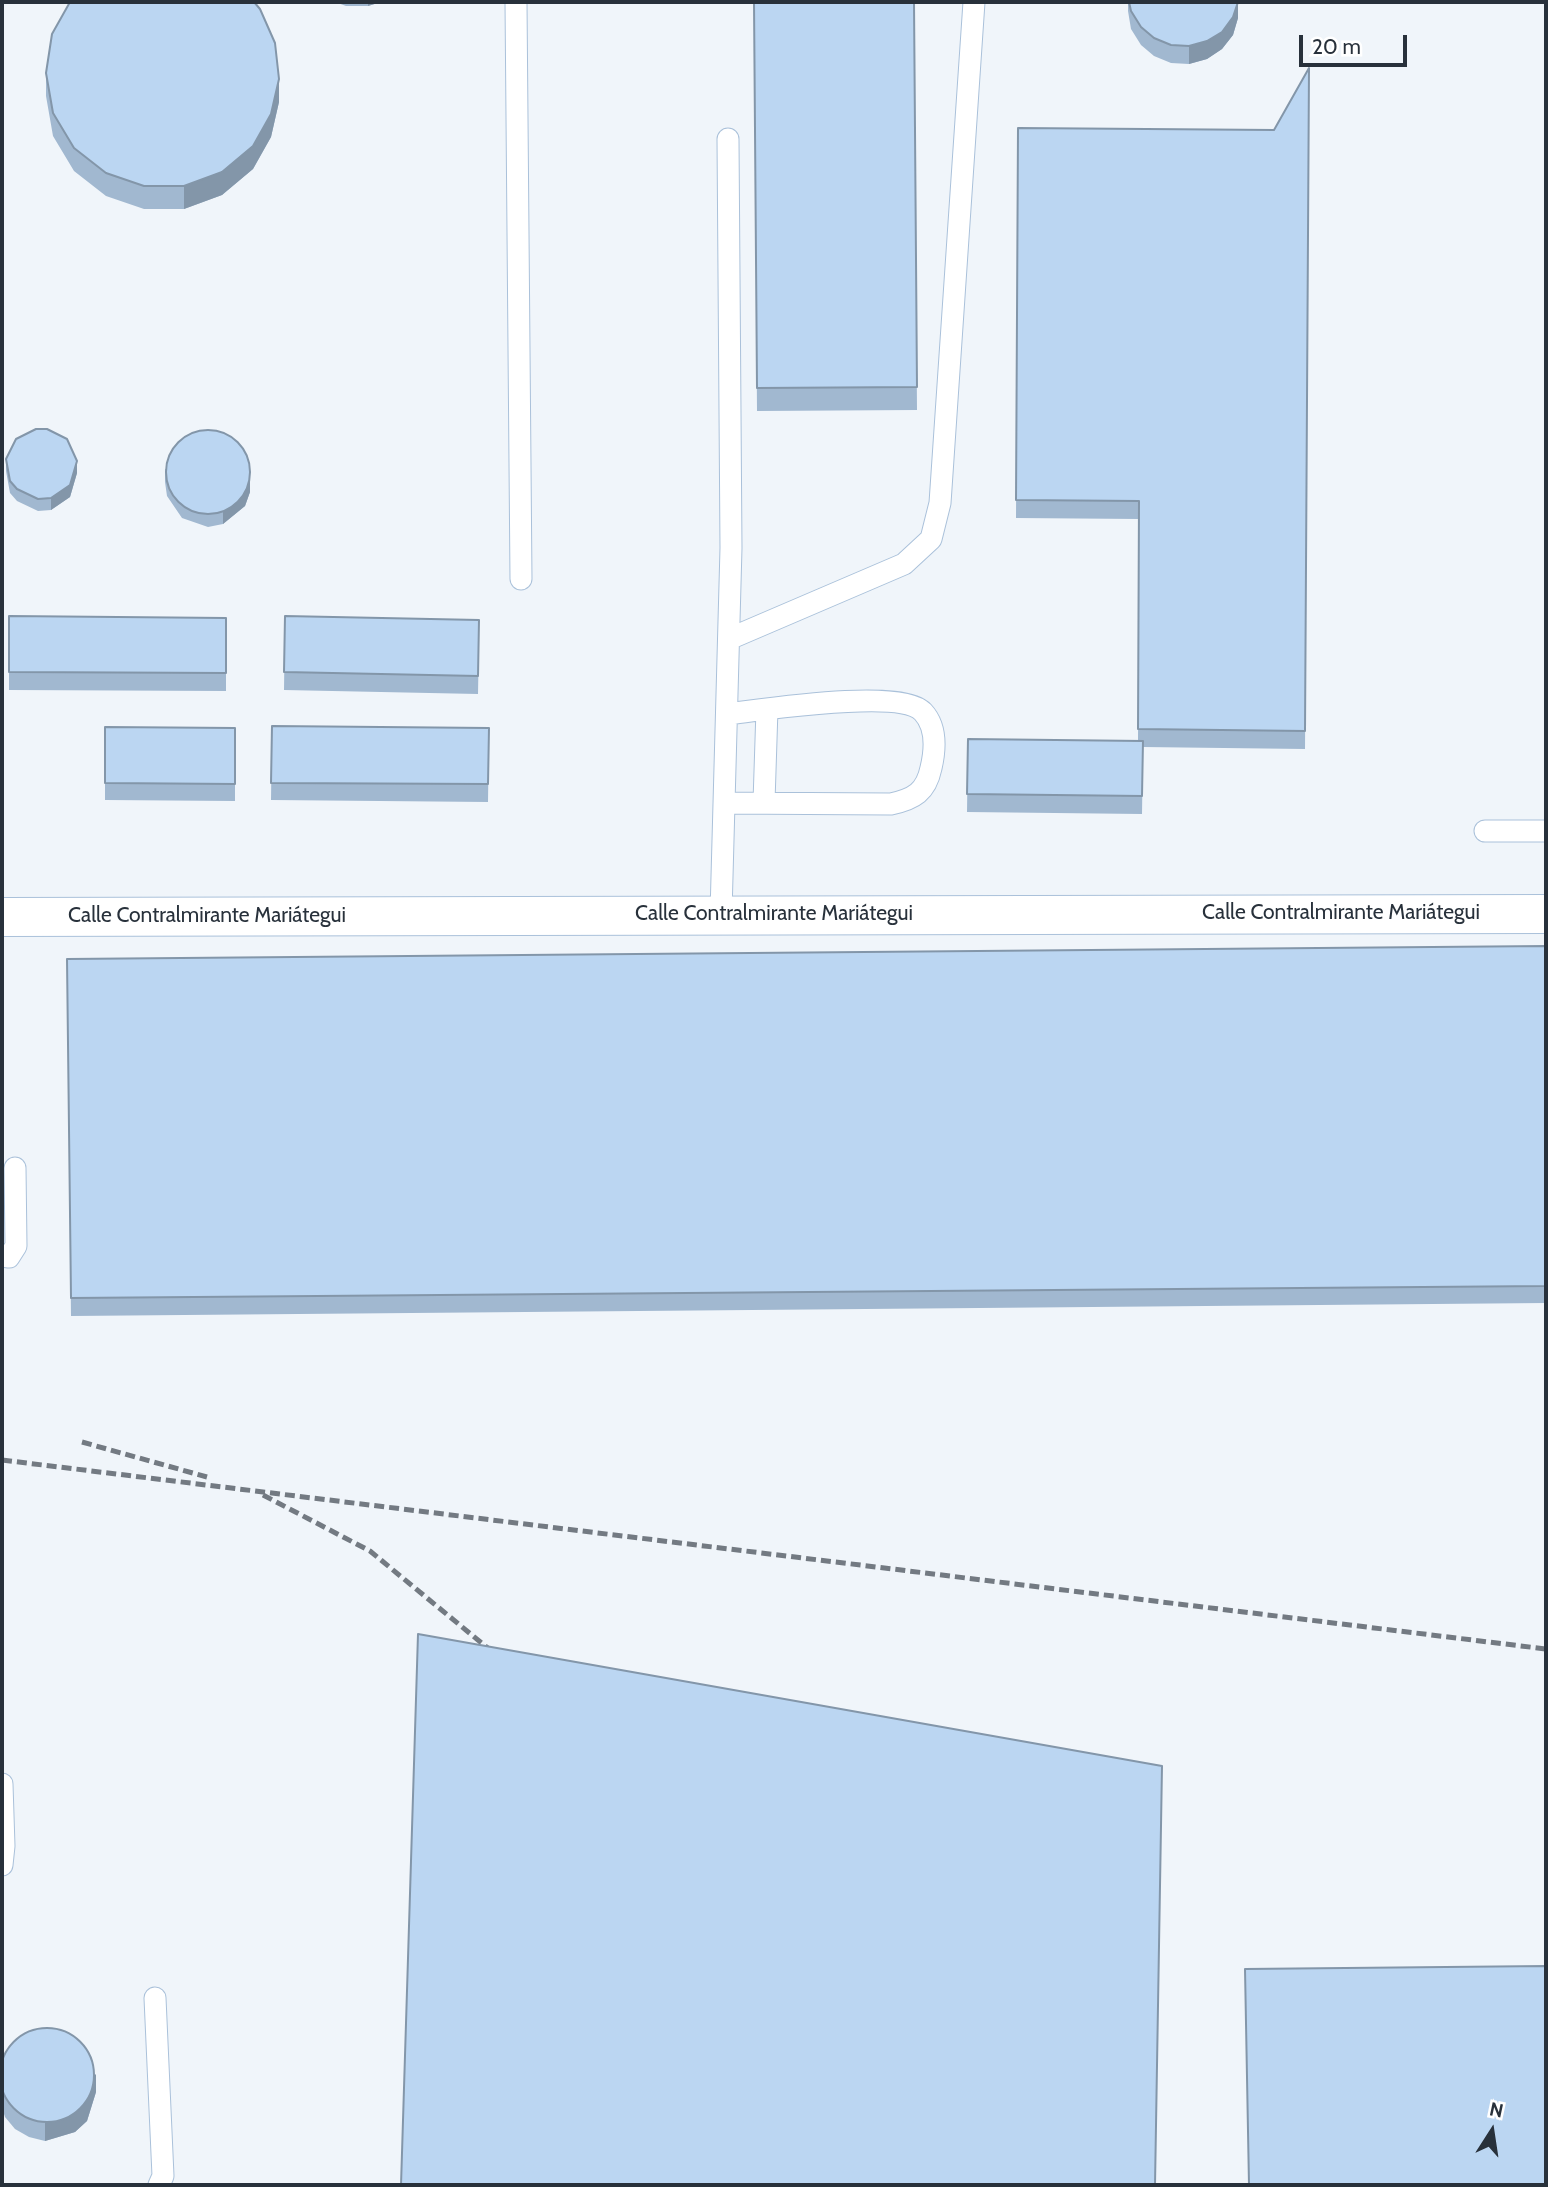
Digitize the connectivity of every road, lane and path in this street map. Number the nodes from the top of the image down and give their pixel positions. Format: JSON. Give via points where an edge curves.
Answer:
{"nodes":[{"id":1,"x":516,"y":2,"type":"edge"},
{"id":2,"x":974,"y":2,"type":"edge"},
{"id":3,"x":728,"y":139,"type":"dead end"},
{"id":4,"x":521,"y":579,"type":"dead end"},
{"id":5,"x":729,"y":639,"type":"junction"},
{"id":6,"x":767,"y":709,"type":"junction"},
{"id":7,"x":727,"y":714,"type":"junction"},
{"id":8,"x":725,"y":803,"type":"junction"},
{"id":9,"x":764,"y":803,"type":"junction"},
{"id":10,"x":1485,"y":831,"type":"dead end"},
{"id":11,"x":1546,"y":831,"type":"edge"},
{"id":12,"x":721,"y":913,"type":"junction"},
{"id":13,"x":1546,"y":914,"type":"edge"},
{"id":14,"x":2,"y":917,"type":"edge"},
{"id":15,"x":15,"y":1168,"type":"dead end"},
{"id":16,"x":2,"y":1256,"type":"edge"},
{"id":17,"x":2,"y":1784,"type":"edge"},
{"id":18,"x":2,"y":1865,"type":"edge"},
{"id":19,"x":155,"y":1998,"type":"dead end"},
{"id":20,"x":159,"y":2185,"type":"edge"}],
"edges":[{"from":1,"to":4,"type":"lane"},
{"from":2,"to":5,"type":"lane","via":[[940,503],[931,539],[904,565]]},
{"from":3,"to":5,"type":"lane"},
{"from":5,"to":7,"type":"lane"},
{"from":6,"to":7,"type":"lane"},
{"from":6,"to":9,"type":"lane"},
{"from":6,"to":9,"type":"lane","via":[[835,701],[907,704],[923,711],[933,731],[934,756],[928,784],[913,799],[891,804]]},
{"from":7,"to":8,"type":"lane"},
{"from":8,"to":9,"type":"lane"},
{"from":8,"to":12,"type":"lane"},
{"from":10,"to":11,"type":"lane"},
{"from":12,"to":13,"type":"street","name":"Calle Contralmirante Mariátegui"},
{"from":12,"to":14,"type":"street","name":"Calle Contralmirante Mariátegui"},
{"from":15,"to":16,"type":"lane","via":[[16,1246],[9,1257]]},
{"from":17,"to":18,"type":"lane"},
{"from":19,"to":20,"type":"lane","via":[[163,2176]]}]}
